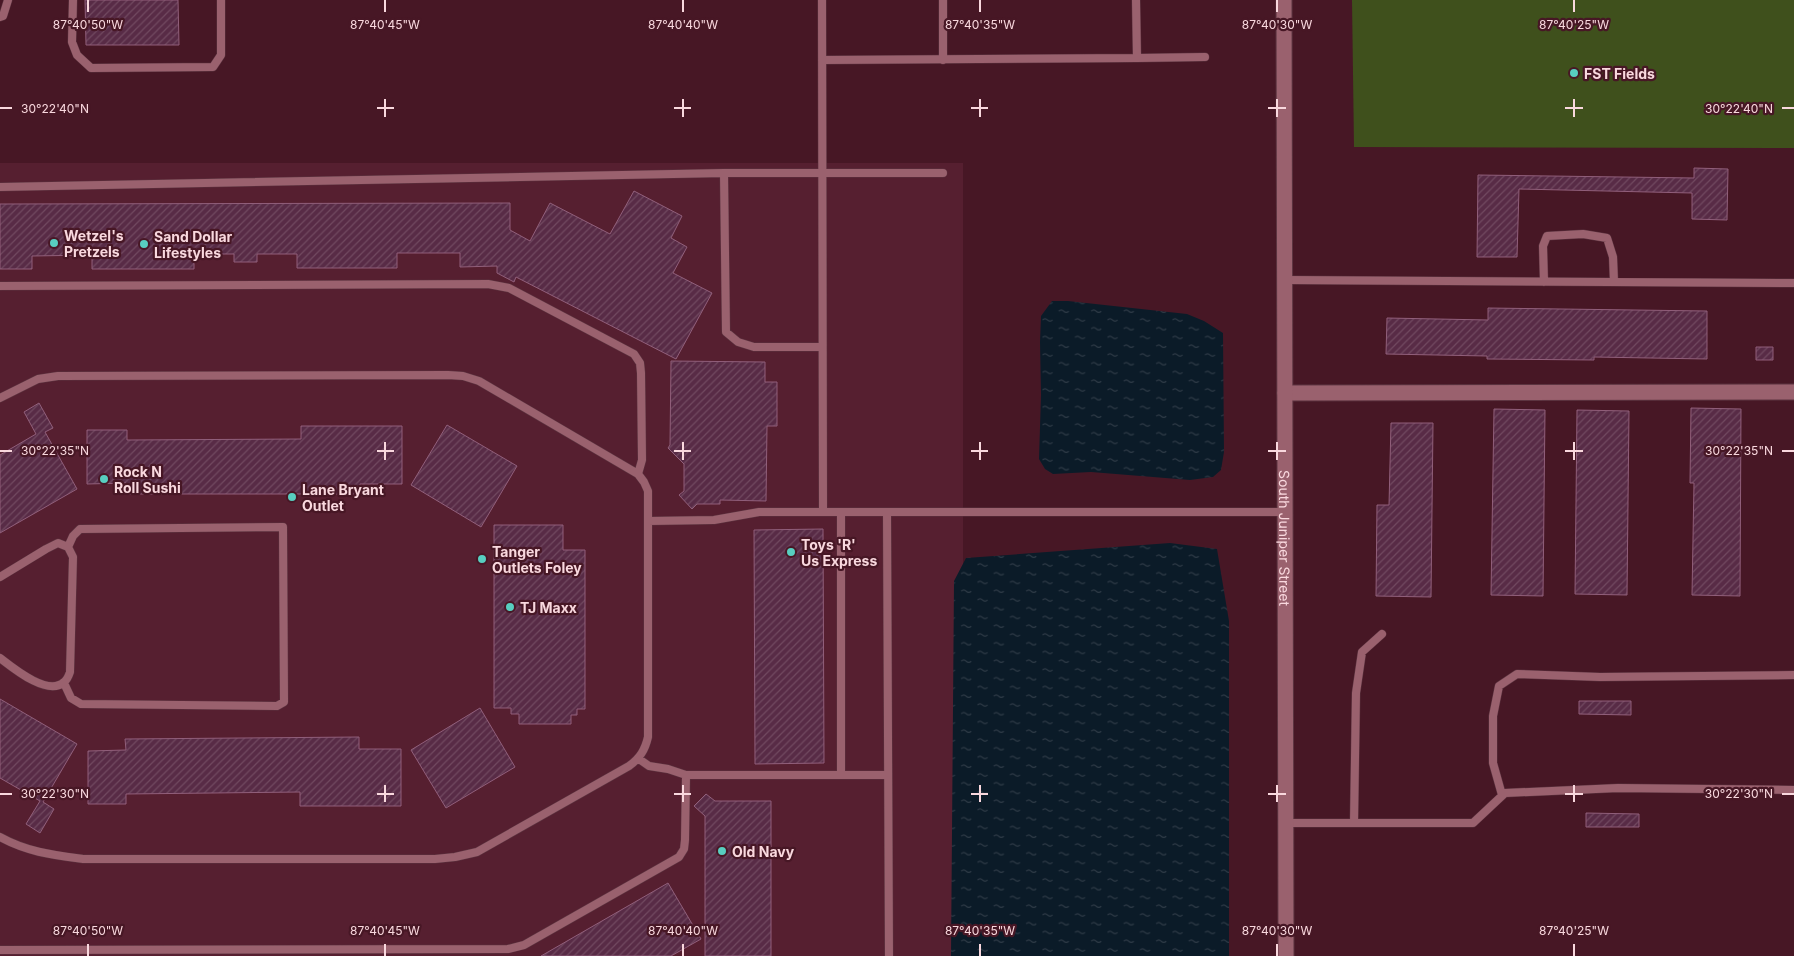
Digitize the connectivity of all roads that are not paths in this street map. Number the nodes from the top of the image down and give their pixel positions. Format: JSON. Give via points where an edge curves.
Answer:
{"nodes":[{"id":1,"x":8,"y":0,"type":"edge"},
{"id":2,"x":73,"y":0,"type":"edge"},
{"id":3,"x":221,"y":0,"type":"edge"},
{"id":4,"x":822,"y":0,"type":"edge"},
{"id":5,"x":943,"y":0,"type":"edge"},
{"id":6,"x":1136,"y":0,"type":"edge"},
{"id":7,"x":1284,"y":0,"type":"edge"},
{"id":8,"x":0,"y":16,"type":"edge"},
{"id":9,"x":1205,"y":57,"type":"dead end"},
{"id":10,"x":1137,"y":58,"type":"junction"},
{"id":11,"x":822,"y":60,"type":"junction"},
{"id":12,"x":943,"y":60,"type":"junction"},
{"id":13,"x":822,"y":172,"type":"junction"},
{"id":14,"x":724,"y":173,"type":"junction"},
{"id":15,"x":943,"y":173,"type":"dead end"},
{"id":16,"x":0,"y":187,"type":"edge"},
{"id":17,"x":1285,"y":280,"type":"junction"},
{"id":18,"x":1544,"y":282,"type":"junction"},
{"id":19,"x":1614,"y":282,"type":"junction"},
{"id":20,"x":1794,"y":283,"type":"edge"},
{"id":21,"x":0,"y":286,"type":"edge"},
{"id":22,"x":822,"y":347,"type":"junction"},
{"id":23,"x":1794,"y":392,"type":"edge"},
{"id":24,"x":1285,"y":393,"type":"junction"},
{"id":25,"x":0,"y":398,"type":"edge"},
{"id":26,"x":638,"y":474,"type":"junction"},
{"id":27,"x":823,"y":512,"type":"junction"},
{"id":28,"x":842,"y":512,"type":"junction"},
{"id":29,"x":887,"y":512,"type":"junction"},
{"id":30,"x":1285,"y":512,"type":"junction"},
{"id":31,"x":648,"y":521,"type":"junction"},
{"id":32,"x":68,"y":547,"type":"junction"},
{"id":33,"x":0,"y":577,"type":"edge"},
{"id":34,"x":1382,"y":634,"type":"dead end"},
{"id":35,"x":0,"y":658,"type":"edge"},
{"id":36,"x":1794,"y":675,"type":"edge"},
{"id":37,"x":64,"y":683,"type":"junction"},
{"id":38,"x":639,"y":758,"type":"junction"},
{"id":39,"x":686,"y":775,"type":"junction"},
{"id":40,"x":842,"y":775,"type":"junction"},
{"id":41,"x":888,"y":775,"type":"junction"},
{"id":42,"x":1794,"y":790,"type":"edge"},
{"id":43,"x":1502,"y":795,"type":"junction"},
{"id":44,"x":1286,"y":823,"type":"junction"},
{"id":45,"x":1354,"y":823,"type":"junction"},
{"id":46,"x":0,"y":836,"type":"edge"},
{"id":47,"x":0,"y":950,"type":"edge"},
{"id":48,"x":889,"y":956,"type":"edge"},
{"id":49,"x":1286,"y":956,"type":"edge"}],
"edges":[{"from":1,"to":8,"type":"lane","via":[[3,16]]},
{"from":2,"to":3,"type":"lane","via":[[72,42],[78,55],[91,68],[101,68],[213,67],[221,55]]},
{"from":4,"to":11,"type":"lane"},
{"from":5,"to":12,"type":"lane"},
{"from":6,"to":10,"type":"lane"},
{"from":7,"to":17,"type":"street","name":"South Juniper Street"},
{"from":9,"to":10,"type":"lane"},
{"from":10,"to":12,"type":"lane"},
{"from":11,"to":12,"type":"lane"},
{"from":11,"to":13,"type":"lane"},
{"from":13,"to":14,"type":"lane"},
{"from":13,"to":15,"type":"lane"},
{"from":13,"to":22,"type":"lane"},
{"from":14,"to":16,"type":"lane"},
{"from":14,"to":22,"type":"lane","via":[[726,332],[738,342],[754,347]]},
{"from":17,"to":18,"type":"lane"},
{"from":17,"to":24,"type":"street","name":"South Juniper Street"},
{"from":18,"to":19,"type":"lane"},
{"from":18,"to":19,"type":"lane","via":[[1543,246],[1547,236],[1583,234],[1607,238],[1613,257]]},
{"from":19,"to":20,"type":"lane"},
{"from":21,"to":26,"type":"lane","via":[[488,284],[508,288],[634,354],[640,363],[642,460]]},
{"from":22,"to":27,"type":"lane"},
{"from":23,"to":24,"type":"street"},
{"from":24,"to":30,"type":"street","name":"South Juniper Street"},
{"from":25,"to":26,"type":"lane","via":[[38,379],[58,376],[463,376],[479,381]]},
{"from":26,"to":31,"type":"lane","via":[[648,491]]},
{"from":27,"to":28,"type":"lane"},
{"from":27,"to":31,"type":"lane","via":[[759,512],[714,520]]},
{"from":28,"to":29,"type":"lane"},
{"from":28,"to":40,"type":"lane"},
{"from":29,"to":30,"type":"lane"},
{"from":29,"to":41,"type":"lane"},
{"from":30,"to":44,"type":"street","name":"South Juniper Street"},
{"from":31,"to":38,"type":"lane","via":[[648,737]]},
{"from":32,"to":33,"type":"lane","via":[[58,543]]},
{"from":32,"to":37,"type":"lane","via":[[73,557],[71,660],[70,672]]},
{"from":32,"to":37,"type":"lane","via":[[80,529],[283,527],[284,702],[277,706],[81,704],[71,698]]},
{"from":34,"to":45,"type":"lane","via":[[1362,652],[1356,693]]},
{"from":35,"to":37,"type":"lane","via":[[40,685]]},
{"from":36,"to":43,"type":"lane","via":[[1600,677],[1518,674],[1499,686],[1493,716],[1493,763]]},
{"from":38,"to":39,"type":"lane","via":[[649,766]]},
{"from":38,"to":46,"type":"lane","via":[[477,852],[455,858],[83,859],[16,846]]},
{"from":39,"to":40,"type":"lane"},
{"from":39,"to":47,"type":"lane","via":[[686,840],[679,857],[524,945],[499,949]]},
{"from":40,"to":41,"type":"lane"},
{"from":41,"to":48,"type":"lane"},
{"from":42,"to":43,"type":"lane","via":[[1618,788]]},
{"from":43,"to":45,"type":"lane","via":[[1473,823]]},
{"from":44,"to":45,"type":"lane"},
{"from":44,"to":49,"type":"street","name":"South Juniper Street"}]}
